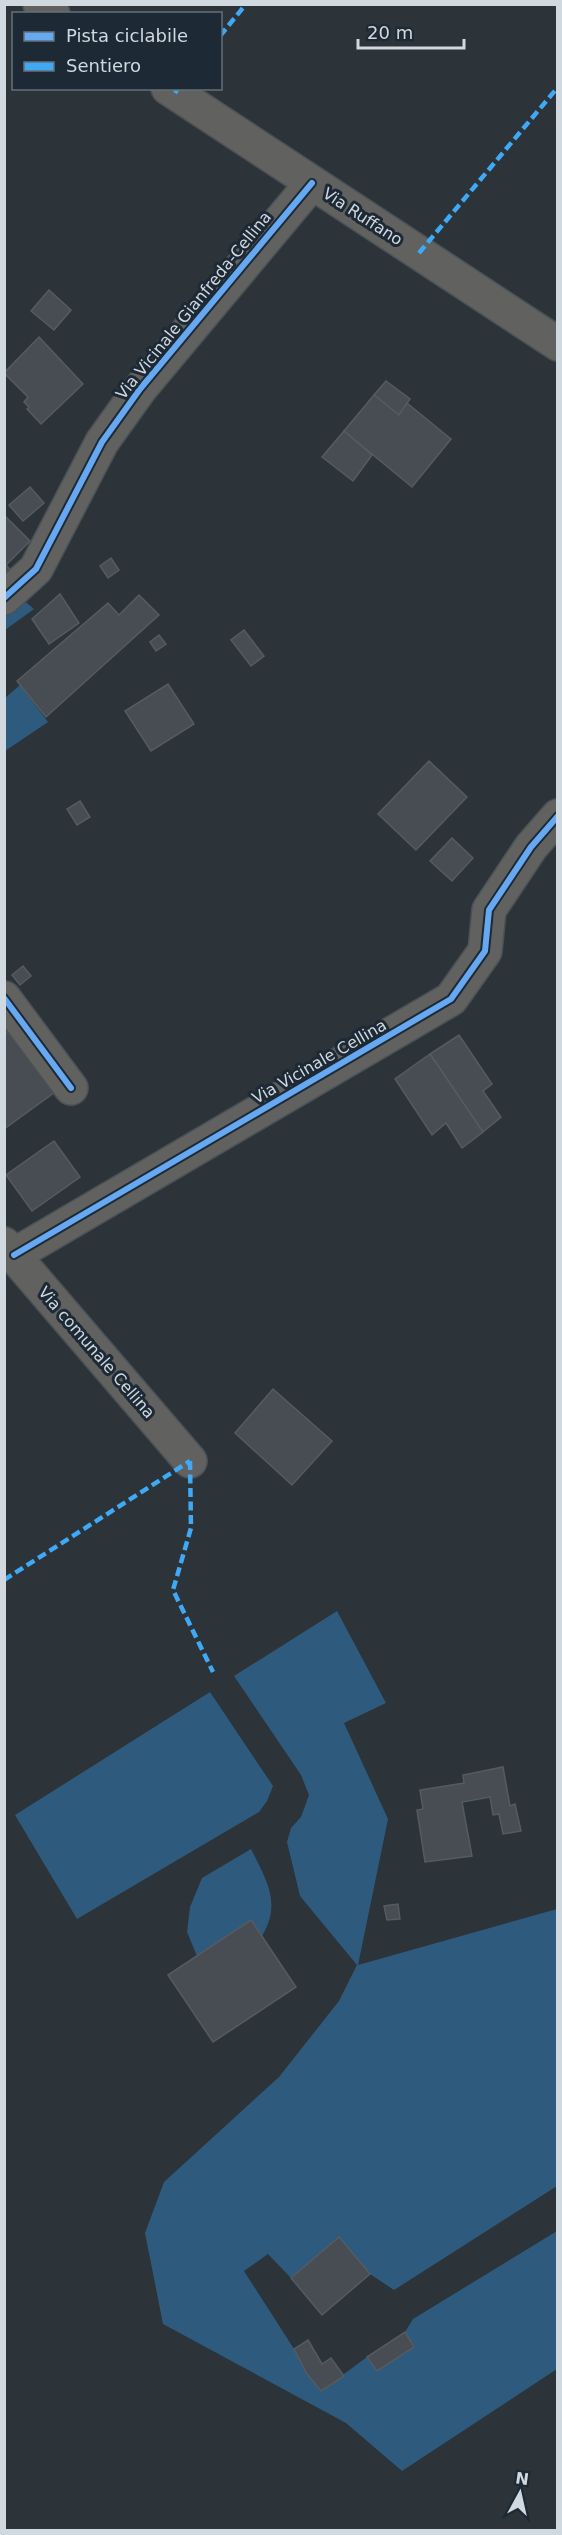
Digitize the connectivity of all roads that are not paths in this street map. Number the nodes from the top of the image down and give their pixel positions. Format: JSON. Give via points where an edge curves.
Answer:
{"nodes":[{"id":1,"x":171,"y":90,"type":"edge"},
{"id":2,"x":312,"y":183,"type":"junction"},
{"id":3,"x":558,"y":344,"type":"edge"},
{"id":4,"x":4,"y":598,"type":"edge"},
{"id":5,"x":558,"y":816,"type":"edge"},
{"id":6,"x":4,"y":998,"type":"edge"},
{"id":7,"x":71,"y":1088,"type":"dead end"},
{"id":8,"x":9,"y":1250,"type":"edge"},
{"id":9,"x":190,"y":1461,"type":"dead end"}],
"edges":[{"from":1,"to":2,"type":"street","name":"Via Ruffano"},
{"from":2,"to":3,"type":"street","name":"Via Ruffano"},
{"from":2,"to":4,"type":"street","name":"Via Vicinale Gianfreda-Cellina","via":[[140,389],[102,442],[36,569]]},
{"from":5,"to":8,"type":"street","name":"Via Vicinale Cellina","via":[[531,847],[489,910],[485,951],[451,999]]},
{"from":6,"to":7,"type":"street"},
{"from":8,"to":9,"type":"street","name":"Via comunale Cellina"}]}
